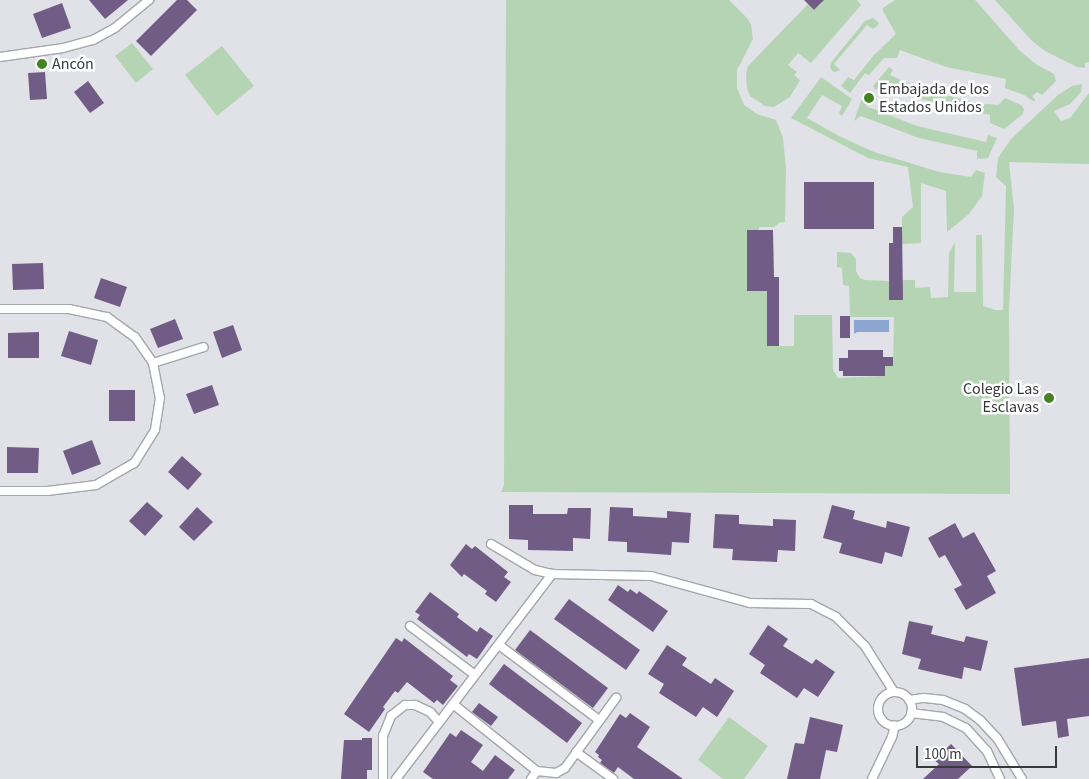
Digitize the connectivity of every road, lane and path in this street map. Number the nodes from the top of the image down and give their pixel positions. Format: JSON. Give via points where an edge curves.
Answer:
{"nodes":[{"id":1,"x":149,"y":0,"type":"edge"},
{"id":2,"x":0,"y":57,"type":"edge"},
{"id":3,"x":0,"y":309,"type":"edge"},
{"id":4,"x":204,"y":347,"type":"dead end"},
{"id":5,"x":153,"y":363,"type":"junction"},
{"id":6,"x":0,"y":491,"type":"edge"},
{"id":7,"x":491,"y":544,"type":"dead end"},
{"id":8,"x":552,"y":574,"type":"junction"},
{"id":9,"x":410,"y":626,"type":"dead end"},
{"id":10,"x":498,"y":645,"type":"junction"},
{"id":11,"x":475,"y":676,"type":"junction"},
{"id":12,"x":894,"y":692,"type":"junction"},
{"id":13,"x":616,"y":698,"type":"dead end"},
{"id":14,"x":909,"y":700,"type":"junction"},
{"id":15,"x":453,"y":704,"type":"junction"},
{"id":16,"x":911,"y":713,"type":"junction"},
{"id":17,"x":599,"y":720,"type":"junction"},
{"id":18,"x":440,"y":722,"type":"junction"},
{"id":19,"x":895,"y":725,"type":"junction"},
{"id":20,"x":576,"y":752,"type":"junction"},
{"id":21,"x":537,"y":771,"type":"junction"},
{"id":22,"x":383,"y":779,"type":"edge"},
{"id":23,"x":396,"y":779,"type":"edge"},
{"id":24,"x":531,"y":779,"type":"edge"},
{"id":25,"x":613,"y":779,"type":"edge"},
{"id":26,"x":872,"y":779,"type":"edge"},
{"id":27,"x":1000,"y":779,"type":"edge"},
{"id":28,"x":1022,"y":779,"type":"edge"}],
"edges":[{"from":1,"to":2,"type":"street","via":[[116,27],[93,40]]},
{"from":3,"to":5,"type":"street","via":[[69,309],[107,317],[135,337]]},
{"from":4,"to":5,"type":"street"},
{"from":5,"to":6,"type":"street","via":[[160,398],[155,430],[134,463],[96,485],[47,491]]},
{"from":7,"to":8,"type":"street","via":[[535,570]]},
{"from":8,"to":10,"type":"street"},
{"from":8,"to":12,"type":"street","via":[[650,576],[750,603],[812,604],[836,617],[865,646]]},
{"from":9,"to":11,"type":"street"},
{"from":10,"to":11,"type":"street"},
{"from":10,"to":17,"type":"street"},
{"from":11,"to":15,"type":"street"},
{"from":12,"to":14,"type":"street"},
{"from":12,"to":19,"type":"street","via":[[884,696],[878,706],[884,721]]},
{"from":13,"to":17,"type":"street"},
{"from":14,"to":16,"type":"street"},
{"from":14,"to":28,"type":"street","via":[[943,700],[965,708],[997,738]]},
{"from":15,"to":18,"type":"street"},
{"from":15,"to":21,"type":"street"},
{"from":16,"to":19,"type":"street","via":[[903,723]]},
{"from":16,"to":27,"type":"street","via":[[943,717],[966,728],[987,750]]},
{"from":17,"to":20,"type":"street"},
{"from":18,"to":22,"type":"street","via":[[430,712],[415,705],[405,705],[391,716],[383,736]]},
{"from":18,"to":23,"type":"street"},
{"from":19,"to":26,"type":"street"},
{"from":20,"to":21,"type":"street","via":[[565,768],[556,773]]},
{"from":20,"to":25,"type":"street"},
{"from":21,"to":24,"type":"street"}]}
